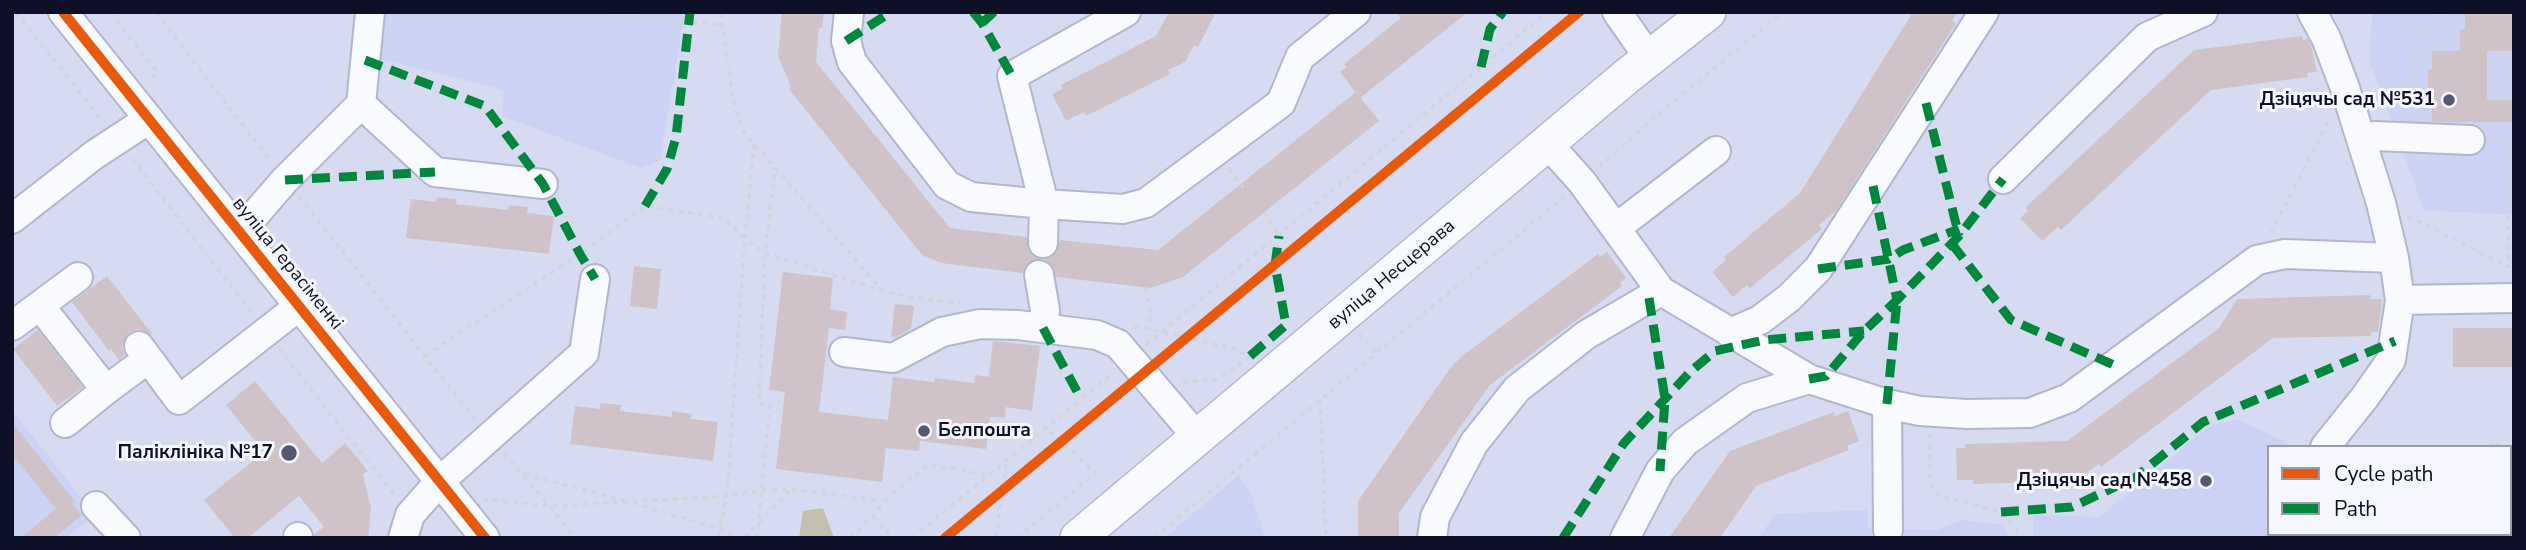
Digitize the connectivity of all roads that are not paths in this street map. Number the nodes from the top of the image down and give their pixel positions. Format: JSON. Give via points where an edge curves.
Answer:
{"nodes":[{"id":1,"x":63,"y":12,"type":"edge"},
{"id":2,"x":370,"y":12,"type":"edge"},
{"id":3,"x":849,"y":12,"type":"edge"},
{"id":4,"x":1126,"y":12,"type":"edge"},
{"id":5,"x":1356,"y":12,"type":"edge"},
{"id":6,"x":1617,"y":12,"type":"edge"},
{"id":7,"x":1708,"y":12,"type":"edge"},
{"id":8,"x":1984,"y":12,"type":"edge"},
{"id":9,"x":2203,"y":12,"type":"edge"},
{"id":10,"x":2312,"y":12,"type":"edge"},
{"id":11,"x":1650,"y":58,"type":"junction"},
{"id":12,"x":361,"y":104,"type":"junction"},
{"id":13,"x":149,"y":119,"type":"junction"},
{"id":14,"x":2361,"y":139,"type":"junction"},
{"id":15,"x":2470,"y":140,"type":"dead end"},
{"id":16,"x":1547,"y":143,"type":"junction"},
{"id":17,"x":1716,"y":151,"type":"dead end"},
{"id":18,"x":2003,"y":179,"type":"dead end"},
{"id":19,"x":543,"y":184,"type":"dead end"},
{"id":20,"x":1044,"y":204,"type":"junction"},
{"id":21,"x":12,"y":219,"type":"edge"},
{"id":22,"x":1616,"y":228,"type":"junction"},
{"id":23,"x":240,"y":232,"type":"junction"},
{"id":24,"x":1043,"y":243,"type":"dead end"},
{"id":25,"x":2394,"y":258,"type":"junction"},
{"id":26,"x":1039,"y":275,"type":"dead end"},
{"id":27,"x":78,"y":277,"type":"dead end"},
{"id":28,"x":595,"y":279,"type":"dead end"},
{"id":29,"x":1661,"y":291,"type":"junction"},
{"id":30,"x":2514,"y":298,"type":"edge"},
{"id":31,"x":2400,"y":300,"type":"junction"},
{"id":32,"x":40,"y":306,"type":"junction"},
{"id":33,"x":298,"y":307,"type":"junction"},
{"id":34,"x":12,"y":327,"type":"edge"},
{"id":35,"x":1043,"y":328,"type":"junction"},
{"id":36,"x":1730,"y":333,"type":"junction"},
{"id":37,"x":844,"y":352,"type":"dead end"},
{"id":38,"x":1809,"y":379,"type":"junction"},
{"id":39,"x":106,"y":390,"type":"junction"},
{"id":40,"x":1887,"y":404,"type":"junction"},
{"id":41,"x":65,"y":423,"type":"dead end"},
{"id":42,"x":1198,"y":438,"type":"junction"},
{"id":43,"x":2327,"y":445,"type":"edge"},
{"id":44,"x":439,"y":482,"type":"junction"},
{"id":45,"x":96,"y":506,"type":"dead end"},
{"id":46,"x":407,"y":527,"type":"edge"},
{"id":47,"x":1888,"y":530,"type":"dead end"},
{"id":48,"x":126,"y":538,"type":"edge"},
{"id":49,"x":485,"y":538,"type":"edge"},
{"id":50,"x":1077,"y":538,"type":"edge"},
{"id":51,"x":1432,"y":538,"type":"edge"},
{"id":52,"x":1625,"y":538,"type":"edge"}],
"edges":[{"from":1,"to":13,"type":"street","name":"вуліца Герасіменкі"},
{"from":2,"to":12,"type":"street"},
{"from":3,"to":20,"type":"street","via":[[846,41],[852,62],[947,185],[971,197]]},
{"from":4,"to":20,"type":"street","via":[[1012,76]]},
{"from":5,"to":20,"type":"street","via":[[1300,57],[1281,103],[1146,203],[1123,209]]},
{"from":6,"to":11,"type":"street"},
{"from":7,"to":11,"type":"main road","name":"вуліца Несцерава"},
{"from":8,"to":36,"type":"street","via":[[1818,269],[1760,320]]},
{"from":9,"to":18,"type":"street","via":[[2147,37]]},
{"from":10,"to":14,"type":"street","via":[[2326,38]]},
{"from":11,"to":16,"type":"main road","name":"вуліца Несцерава"},
{"from":12,"to":19,"type":"street","via":[[435,172]]},
{"from":12,"to":23,"type":"street"},
{"from":13,"to":21,"type":"street"},
{"from":13,"to":23,"type":"street","name":"вуліца Герасіменкі"},
{"from":14,"to":15,"type":"street"},
{"from":14,"to":25,"type":"street"},
{"from":16,"to":22,"type":"street"},
{"from":16,"to":42,"type":"main road","name":"вуліца Несцерава"},
{"from":17,"to":22,"type":"street"},
{"from":20,"to":24,"type":"street"},
{"from":22,"to":29,"type":"street"},
{"from":23,"to":33,"type":"street","name":"вуліца Герасіменкі"},
{"from":25,"to":31,"type":"street"},
{"from":25,"to":40,"type":"street","via":[[2285,254],[2257,260],[2069,398],[2030,413],[1967,414]]},
{"from":26,"to":35,"type":"street"},
{"from":27,"to":32,"type":"street"},
{"from":28,"to":44,"type":"street","via":[[584,353]]},
{"from":29,"to":36,"type":"street"},
{"from":29,"to":51,"type":"street","via":[[1586,335],[1517,389],[1474,443],[1434,517]]},
{"from":30,"to":31,"type":"street"},
{"from":31,"to":43,"type":"street","via":[[2390,360]]},
{"from":32,"to":34,"type":"street"},
{"from":32,"to":39,"type":"street"},
{"from":33,"to":39,"type":"street","via":[[179,400],[144,353]]},
{"from":33,"to":44,"type":"street","name":"вуліца Герасіменкі"},
{"from":35,"to":37,"type":"street","via":[[980,324],[942,332],[893,358]]},
{"from":35,"to":42,"type":"street","via":[[1097,335],[1118,344]]},
{"from":36,"to":38,"type":"street"},
{"from":38,"to":40,"type":"street"},
{"from":38,"to":52,"type":"street","via":[[1747,398],[1685,442],[1660,471]]},
{"from":39,"to":41,"type":"street"},
{"from":40,"to":47,"type":"street"},
{"from":42,"to":50,"type":"main road","name":"вуліца Несцерава"},
{"from":44,"to":46,"type":"street"},
{"from":44,"to":49,"type":"street","name":"вуліца Герасіменкі"},
{"from":45,"to":48,"type":"street"}]}
